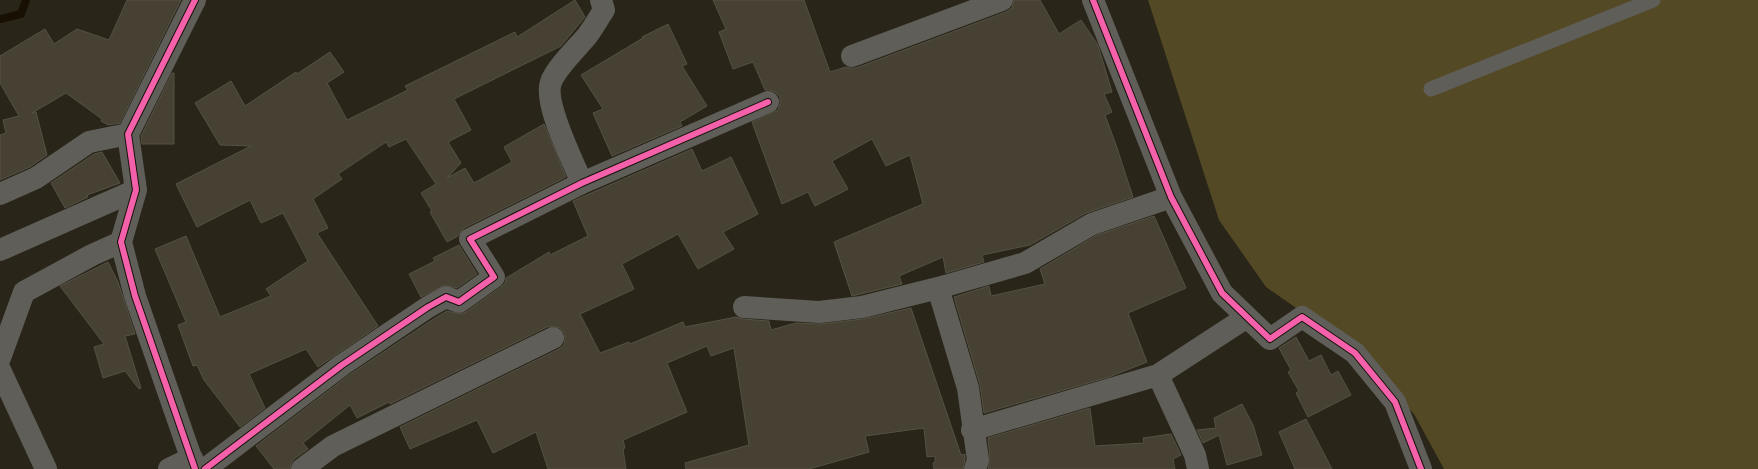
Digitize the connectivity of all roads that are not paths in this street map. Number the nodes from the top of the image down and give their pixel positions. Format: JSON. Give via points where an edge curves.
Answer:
{"nodes":[{"id":1,"x":195,"y":0,"type":"edge"},
{"id":2,"x":601,"y":0,"type":"edge"},
{"id":3,"x":1002,"y":0,"type":"edge"},
{"id":4,"x":1093,"y":0,"type":"edge"},
{"id":5,"x":1653,"y":0,"type":"edge"},
{"id":6,"x":852,"y":56,"type":"dead end"},
{"id":7,"x":1431,"y":89,"type":"dead end"},
{"id":8,"x":768,"y":102,"type":"dead end"},
{"id":9,"x":128,"y":134,"type":"junction"},
{"id":10,"x":582,"y":183,"type":"junction"},
{"id":11,"x":136,"y":190,"type":"junction"},
{"id":12,"x":0,"y":194,"type":"edge"},
{"id":13,"x":1171,"y":197,"type":"junction"},
{"id":14,"x":121,"y":242,"type":"junction"},
{"id":15,"x":0,"y":250,"type":"edge"},
{"id":16,"x":938,"y":288,"type":"junction"},
{"id":17,"x":744,"y":307,"type":"dead end"},
{"id":18,"x":1247,"y":317,"type":"junction"},
{"id":19,"x":553,"y":338,"type":"dead end"},
{"id":20,"x":0,"y":358,"type":"edge"},
{"id":21,"x":0,"y":370,"type":"edge"},
{"id":22,"x":1158,"y":375,"type":"junction"},
{"id":23,"x":972,"y":430,"type":"junction"},
{"id":24,"x":197,"y":465,"type":"edge"},
{"id":25,"x":46,"y":469,"type":"edge"},
{"id":26,"x":169,"y":469,"type":"edge"},
{"id":27,"x":302,"y":469,"type":"edge"},
{"id":28,"x":975,"y":469,"type":"edge"},
{"id":29,"x":1198,"y":469,"type":"edge"},
{"id":30,"x":1421,"y":469,"type":"edge"}],
"edges":[{"from":1,"to":9,"type":"street"},
{"from":2,"to":10,"type":"street","via":[[604,10],[562,65],[551,82],[548,96]]},
{"from":3,"to":6,"type":"street"},
{"from":4,"to":13,"type":"street"},
{"from":5,"to":7,"type":"lane"},
{"from":8,"to":10,"type":"street"},
{"from":9,"to":11,"type":"street"},
{"from":9,"to":12,"type":"street","via":[[89,142],[36,178]]},
{"from":10,"to":24,"type":"street","via":[[470,239],[494,277],[459,302],[446,297],[428,307]]},
{"from":11,"to":14,"type":"street"},
{"from":11,"to":15,"type":"street"},
{"from":13,"to":16,"type":"street","via":[[1092,224],[1025,262]]},
{"from":13,"to":18,"type":"street","via":[[1222,293]]},
{"from":14,"to":20,"type":"street","via":[[24,292]]},
{"from":14,"to":24,"type":"street","via":[[134,296]]},
{"from":16,"to":17,"type":"street","via":[[862,307],[819,312]]},
{"from":16,"to":23,"type":"street","via":[[968,388]]},
{"from":18,"to":22,"type":"street"},
{"from":18,"to":30,"type":"street","via":[[1270,339],[1302,318],[1355,353],[1395,402]]},
{"from":19,"to":27,"type":"street","via":[[333,446]]},
{"from":21,"to":25,"type":"street"},
{"from":22,"to":23,"type":"street"},
{"from":22,"to":29,"type":"street","via":[[1195,455]]},
{"from":23,"to":28,"type":"street","via":[[978,460]]},
{"from":24,"to":26,"type":"street"}]}
